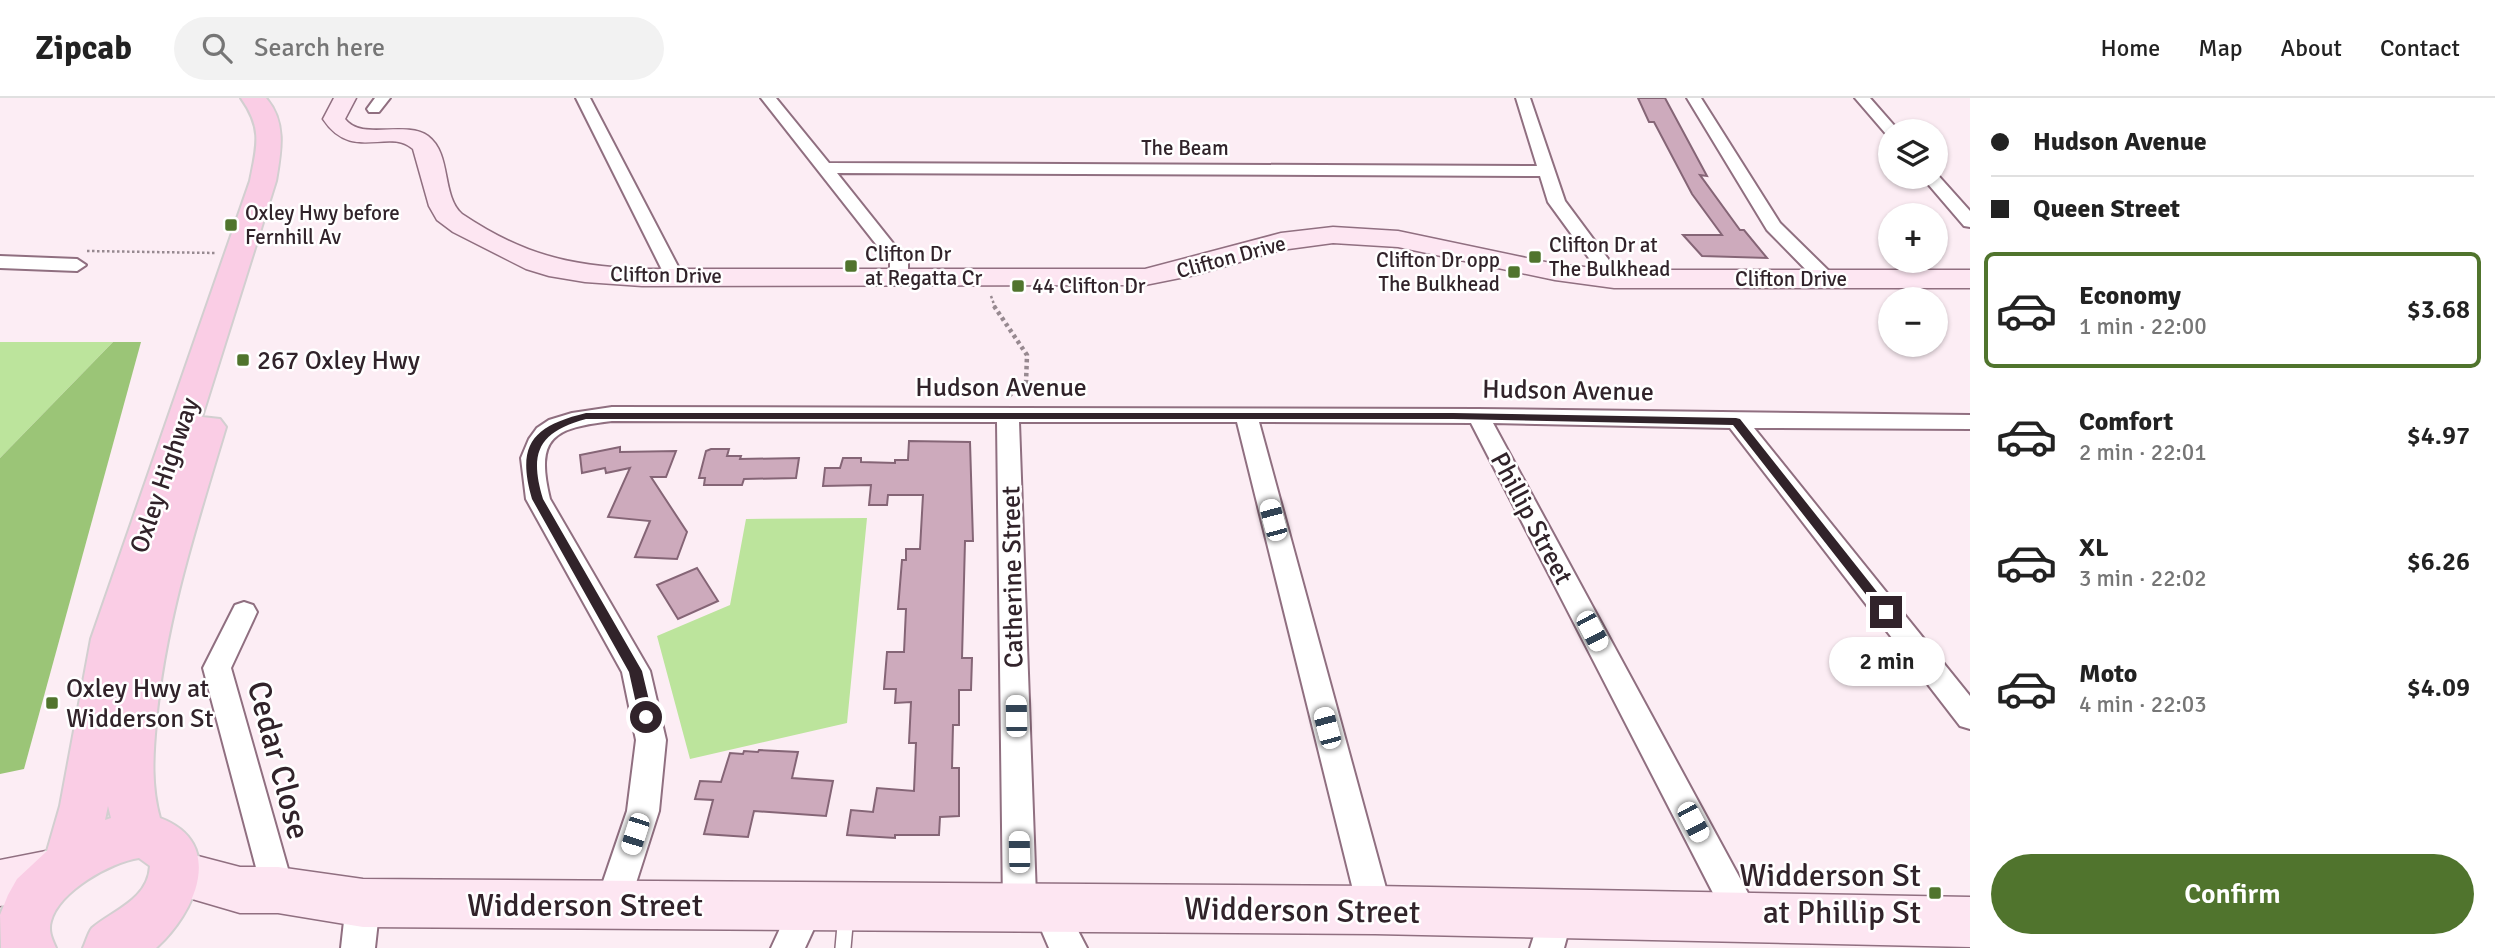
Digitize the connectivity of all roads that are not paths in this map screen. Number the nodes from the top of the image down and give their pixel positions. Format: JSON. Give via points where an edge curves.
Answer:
{"nodes":[{"id":1,"x":253,"y":98,"type":"edge"},
{"id":2,"x":280,"y":98,"type":"edge"},
{"id":3,"x":345,"y":98,"type":"edge"},
{"id":4,"x":583,"y":98,"type":"edge"},
{"id":5,"x":768,"y":98,"type":"edge"},
{"id":6,"x":1523,"y":98,"type":"edge"},
{"id":7,"x":1694,"y":98,"type":"edge"},
{"id":8,"x":1862,"y":98,"type":"edge"},
{"id":9,"x":1880,"y":119,"type":"edge"},
{"id":10,"x":824,"y":168,"type":"junction"},
{"id":11,"x":1546,"y":171,"type":"junction"},
{"id":12,"x":1941,"y":189,"type":"edge"},
{"id":13,"x":1970,"y":222,"type":"edge"},
{"id":14,"x":77,"y":259,"type":"road end"},
{"id":15,"x":0,"y":262,"type":"edge"},
{"id":16,"x":674,"y":276,"type":"junction"},
{"id":17,"x":899,"y":276,"type":"junction"},
{"id":18,"x":1614,"y":279,"type":"junction"},
{"id":19,"x":1826,"y":279,"type":"junction"},
{"id":20,"x":1970,"y":279,"type":"edge"},
{"id":21,"x":1008,"y":415,"type":"junction"},
{"id":22,"x":1245,"y":416,"type":"junction"},
{"id":23,"x":1479,"y":416,"type":"junction"},
{"id":24,"x":1736,"y":421,"type":"junction"},
{"id":25,"x":1970,"y":422,"type":"edge"},
{"id":26,"x":244,"y":612,"type":"dead end"},
{"id":27,"x":1970,"y":718,"type":"edge"},
{"id":28,"x":141,"y":836,"type":"junction"},
{"id":29,"x":62,"y":867,"type":"junction"},
{"id":30,"x":259,"y":890,"type":"junction"},
{"id":31,"x":612,"y":905,"type":"junction"},
{"id":32,"x":1375,"y":910,"type":"junction"},
{"id":33,"x":1743,"y":917,"type":"junction"},
{"id":34,"x":13,"y":919,"type":"edge"},
{"id":35,"x":1046,"y":921,"type":"edge"},
{"id":36,"x":144,"y":922,"type":"edge"},
{"id":37,"x":1970,"y":922,"type":"edge"},
{"id":38,"x":360,"y":926,"type":"edge"},
{"id":39,"x":821,"y":928,"type":"edge"},
{"id":40,"x":1551,"y":931,"type":"edge"}],
"edges":[{"from":1,"to":29,"type":"main road","name":"Oxley Highway","via":[[267,119],[262,181],[111,639],[84,806]]},
{"from":2,"to":28,"type":"main road","name":"Oxley Highway","via":[[287,132],[282,183],[145,644],[128,761],[130,797]]},
{"from":3,"to":16,"type":"street","name":"Clifton Drive","via":[[334,119],[340,128],[359,135],[410,137],[422,142],[445,214],[475,232],[550,268],[582,274]]},
{"from":4,"to":16,"type":"street"},
{"from":5,"to":10,"type":"street"},
{"from":6,"to":11,"type":"street"},
{"from":7,"to":19,"type":"street","via":[[1773,226]]},
{"from":8,"to":9,"type":"street"},
{"from":10,"to":11,"type":"street","name":"The Beam"},
{"from":10,"to":17,"type":"street","via":[[898,262]]},
{"from":11,"to":18,"type":"street","via":[[1558,202]]},
{"from":12,"to":13,"type":"street"},
{"from":14,"to":15,"type":"street"},
{"from":16,"to":17,"type":"street","name":"Clifton Drive"},
{"from":17,"to":18,"type":"street","name":"Clifton Drive","via":[[1145,276],[1321,236],[1419,241],[1558,272]]},
{"from":18,"to":19,"type":"street","name":"Clifton Drive"},
{"from":19,"to":20,"type":"street","name":"Clifton Drive"},
{"from":21,"to":22,"type":"street","name":"Hudson Avenue"},
{"from":21,"to":31,"type":"street","name":"Hudson Avenue","via":[[612,414],[560,423],[540,438],[531,457],[538,499],[636,671],[651,740],[643,811]]},
{"from":21,"to":35,"type":"street","name":"Catherine Street"},
{"from":22,"to":23,"type":"street","name":"Hudson Avenue"},
{"from":22,"to":32,"type":"street"},
{"from":23,"to":24,"type":"street","name":"Hudson Avenue"},
{"from":23,"to":33,"type":"street","name":"Phillip Street"},
{"from":24,"to":25,"type":"street","name":"Hudson Avenue"},
{"from":24,"to":27,"type":"street"},
{"from":26,"to":30,"type":"street","name":"Cedar Close","via":[[217,668]]},
{"from":28,"to":29,"type":"main road","via":[[93,847]]},
{"from":28,"to":36,"type":"main road","via":[[156,839],[174,858]]},
{"from":29,"to":34,"type":"main road"},
{"from":30,"to":36,"type":"street","name":"Widderson Street"},
{"from":30,"to":38,"type":"street","name":"Widderson Street"},
{"from":31,"to":38,"type":"street","name":"Widderson Street"},
{"from":31,"to":39,"type":"street","name":"Widderson Street"},
{"from":32,"to":35,"type":"street","name":"Widderson Street"},
{"from":32,"to":40,"type":"street","name":"Widderson Street"},
{"from":33,"to":37,"type":"street","name":"Widderson Street"},
{"from":33,"to":40,"type":"street","name":"Widderson Street"},
{"from":35,"to":39,"type":"street","name":"Widderson Street"}]}
